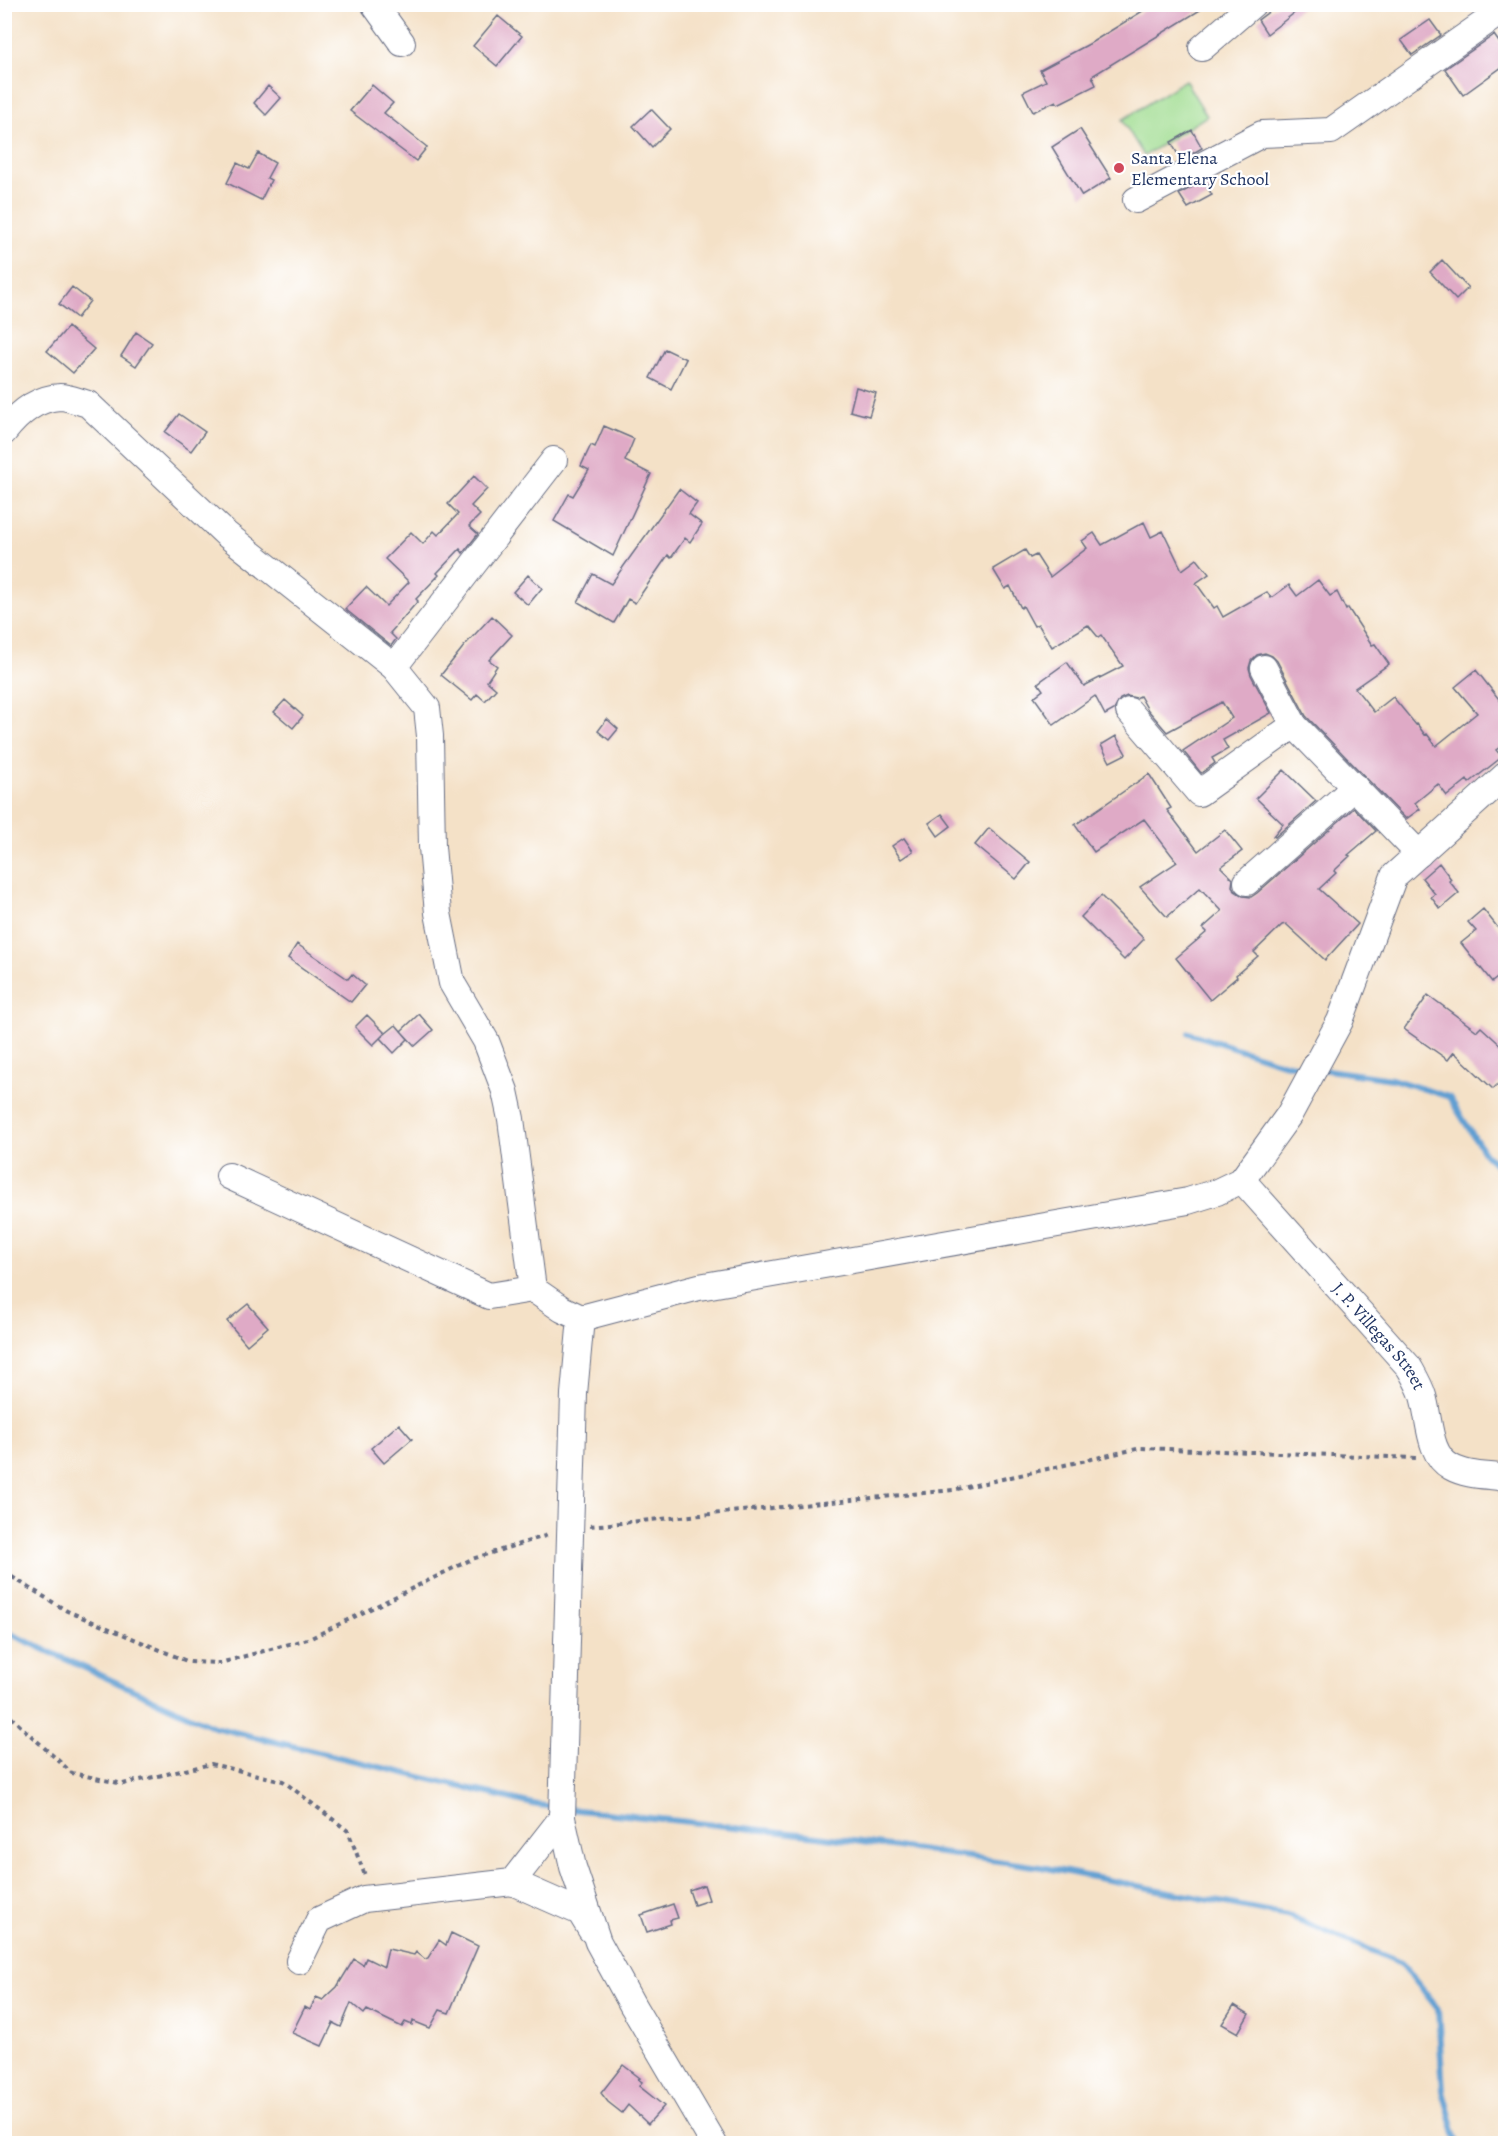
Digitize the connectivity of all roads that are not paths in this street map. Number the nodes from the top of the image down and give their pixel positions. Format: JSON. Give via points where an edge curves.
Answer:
{"nodes":[{"id":1,"x":374,"y":4,"type":"edge"},
{"id":2,"x":1253,"y":4,"type":"edge"},
{"id":3,"x":1493,"y":18,"type":"edge"},
{"id":4,"x":402,"y":43,"type":"dead end"},
{"id":5,"x":1202,"y":48,"type":"dead end"},
{"id":6,"x":1136,"y":200,"type":"dead end"},
{"id":7,"x":4,"y":432,"type":"edge"},
{"id":8,"x":554,"y":460,"type":"dead end"},
{"id":9,"x":394,"y":668,"type":"junction"},
{"id":10,"x":1264,"y":668,"type":"dead end"},
{"id":11,"x":1129,"y":711,"type":"dead end"},
{"id":12,"x":1294,"y":725,"type":"junction"},
{"id":13,"x":1506,"y":775,"type":"edge"},
{"id":14,"x":1355,"y":787,"type":"junction"},
{"id":15,"x":1419,"y":854,"type":"junction"},
{"id":16,"x":1247,"y":882,"type":"dead end"},
{"id":17,"x":229,"y":1176,"type":"dead end"},
{"id":18,"x":1242,"y":1180,"type":"junction"},
{"id":19,"x":533,"y":1289,"type":"junction"},
{"id":20,"x":581,"y":1318,"type":"junction"},
{"id":21,"x":1506,"y":1478,"type":"edge"},
{"id":22,"x":562,"y":1818,"type":"junction"},
{"id":23,"x":512,"y":1882,"type":"junction"},
{"id":24,"x":598,"y":1942,"type":"junction"},
{"id":25,"x":298,"y":1961,"type":"dead end"},
{"id":26,"x":714,"y":2144,"type":"edge"}],
"edges":[{"from":1,"to":4,"type":"street"},
{"from":2,"to":5,"type":"street"},
{"from":3,"to":6,"type":"street","via":[[1331,131],[1262,134]]},
{"from":7,"to":9,"type":"street","via":[[31,405],[60,397],[88,404],[226,534]]},
{"from":8,"to":9,"type":"street"},
{"from":9,"to":19,"type":"street","via":[[427,708],[438,913],[452,982],[486,1041],[505,1090]]},
{"from":10,"to":12,"type":"street"},
{"from":11,"to":12,"type":"street","via":[[1199,793]]},
{"from":12,"to":14,"type":"street"},
{"from":13,"to":15,"type":"street"},
{"from":14,"to":15,"type":"street"},
{"from":14,"to":16,"type":"street"},
{"from":15,"to":18,"type":"street","via":[[1394,876],[1340,1021],[1289,1115]]},
{"from":17,"to":19,"type":"street","via":[[489,1296]]},
{"from":18,"to":20,"type":"street","via":[[1188,1201],[699,1287]]},
{"from":18,"to":21,"type":"street","name":"J. P. Villegas Street","via":[[1409,1367],[1422,1394],[1440,1459],[1463,1472]]},
{"from":19,"to":20,"type":"street"},
{"from":20,"to":22,"type":"street","via":[[574,1394]]},
{"from":22,"to":23,"type":"street"},
{"from":22,"to":24,"type":"street","via":[[573,1867]]},
{"from":23,"to":24,"type":"street","via":[[580,1912]]},
{"from":23,"to":25,"type":"street","via":[[363,1899],[319,1920]]},
{"from":24,"to":26,"type":"street"}]}
